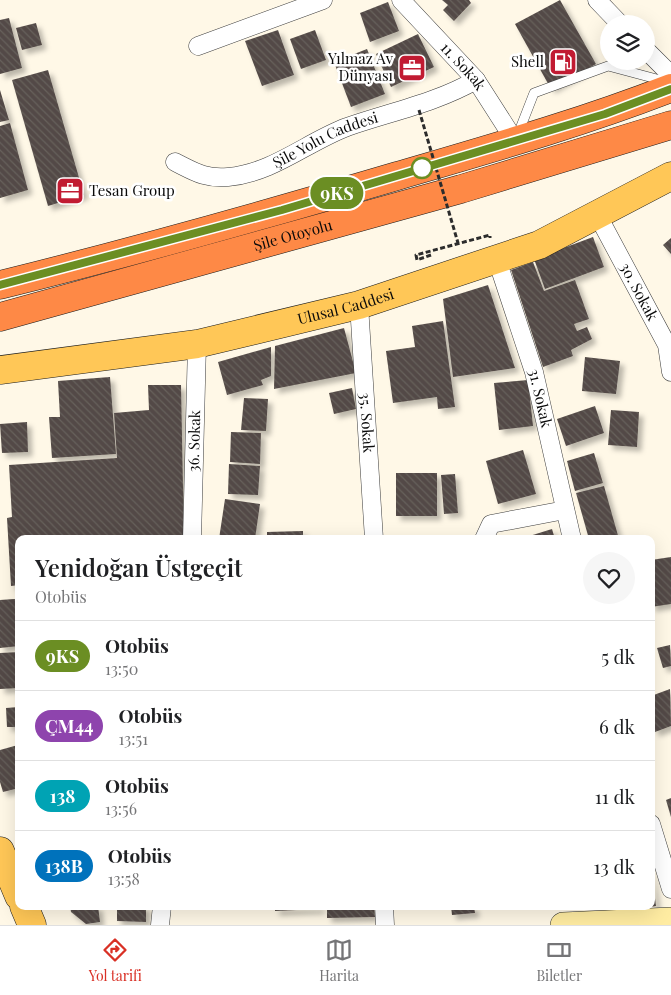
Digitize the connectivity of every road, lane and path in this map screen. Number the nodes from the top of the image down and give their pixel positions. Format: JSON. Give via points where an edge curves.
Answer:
{"nodes":[{"id":1,"x":323,"y":0,"type":"edge"},
{"id":2,"x":400,"y":0,"type":"edge"},
{"id":3,"x":597,"y":0,"type":"edge"},
{"id":4,"x":611,"y":15,"type":"edge"},
{"id":5,"x":198,"y":46,"type":"dead end"},
{"id":6,"x":655,"y":59,"type":"edge"},
{"id":7,"x":671,"y":75,"type":"edge"},
{"id":8,"x":476,"y":80,"type":"junction"},
{"id":9,"x":671,"y":82,"type":"edge"},
{"id":10,"x":671,"y":88,"type":"edge"},
{"id":11,"x":419,"y":110,"type":"dead end"},
{"id":12,"x":671,"y":125,"type":"edge"},
{"id":13,"x":515,"y":141,"type":"junction"},
{"id":14,"x":175,"y":162,"type":"dead end"},
{"id":15,"x":671,"y":176,"type":"edge"},
{"id":16,"x":598,"y":216,"type":"junction"},
{"id":17,"x":458,"y":243,"type":"junction"},
{"id":18,"x":492,"y":244,"type":"junction"},
{"id":19,"x":0,"y":285,"type":"edge"},
{"id":20,"x":359,"y":305,"type":"junction"},
{"id":21,"x":0,"y":317,"type":"edge"},
{"id":22,"x":197,"y":344,"type":"junction"},
{"id":23,"x":668,"y":344,"type":"edge"},
{"id":24,"x":0,"y":370,"type":"edge"},
{"id":25,"x":671,"y":372,"type":"edge"},
{"id":26,"x":565,"y":510,"type":"junction"},
{"id":27,"x":192,"y":535,"type":"edge"},
{"id":28,"x":374,"y":535,"type":"edge"},
{"id":29,"x":486,"y":535,"type":"edge"},
{"id":30,"x":571,"y":535,"type":"edge"},
{"id":31,"x":655,"y":837,"type":"edge"},
{"id":32,"x":2,"y":866,"type":"edge"},
{"id":33,"x":15,"y":889,"type":"edge"},
{"id":34,"x":671,"y":889,"type":"edge"},
{"id":35,"x":26,"y":910,"type":"edge"},
{"id":36,"x":162,"y":910,"type":"edge"},
{"id":37,"x":384,"y":910,"type":"edge"},
{"id":38,"x":671,"y":920,"type":"edge"},
{"id":39,"x":32,"y":925,"type":"edge"},
{"id":40,"x":160,"y":925,"type":"edge"},
{"id":41,"x":385,"y":925,"type":"edge"},
{"id":42,"x":563,"y":925,"type":"edge"},
{"id":43,"x":575,"y":925,"type":"edge"}],
"edges":[{"from":1,"to":5,"type":"street"},
{"from":2,"to":8,"type":"street","name":"11. Sokak"},
{"from":3,"to":4,"type":"street"},
{"from":6,"to":7,"type":"street"},
{"from":8,"to":13,"type":"street","name":"11. Sokak"},
{"from":8,"to":14,"type":"street","name":"Şile Yolu Caddesi","via":[[455,92],[345,128],[281,162],[230,177],[205,177]]},
{"from":9,"to":13,"type":"lane","via":[[608,66],[534,93]]},
{"from":10,"to":13,"type":"highway","name":"Şile Otoyolu","via":[[605,114]]},
{"from":11,"to":17,"type":"path","bridge":true},
{"from":12,"to":21,"type":"highway","name":"Şile Otoyolu","via":[[461,189]]},
{"from":13,"to":19,"type":"highway","name":"Şile Otoyolu","via":[[263,215]]},
{"from":15,"to":16,"type":"main road","name":"Ulusal Caddesi"},
{"from":16,"to":18,"type":"main road","name":"Ulusal Caddesi","via":[[539,244]]},
{"from":16,"to":23,"type":"street","name":"30. Sokak"},
{"from":17,"to":18,"type":"path"},
{"from":17,"to":18,"type":"path","via":[[416,255],[417,260]]},
{"from":18,"to":20,"type":"main road","name":"Ulusal Caddesi"},
{"from":18,"to":26,"type":"street","name":"31. Sokak","via":[[534,372]]},
{"from":20,"to":22,"type":"main road","name":"Ulusal Caddesi"},
{"from":20,"to":28,"type":"street","name":"35. Sokak"},
{"from":22,"to":24,"type":"main road","name":"Ulusal Caddesi"},
{"from":22,"to":27,"type":"street","name":"36. Sokak"},
{"from":23,"to":25,"type":"street","name":"30. Sokak"},
{"from":26,"to":29,"type":"street","via":[[492,524]]},
{"from":26,"to":30,"type":"street","name":"31. Sokak"},
{"from":31,"to":34,"type":"street"},
{"from":32,"to":33,"type":"main road"},
{"from":35,"to":39,"type":"main road"},
{"from":36,"to":40,"type":"street"},
{"from":37,"to":41,"type":"street"},
{"from":38,"to":43,"type":"main road"},
{"from":42,"to":43,"type":"main road"}]}
